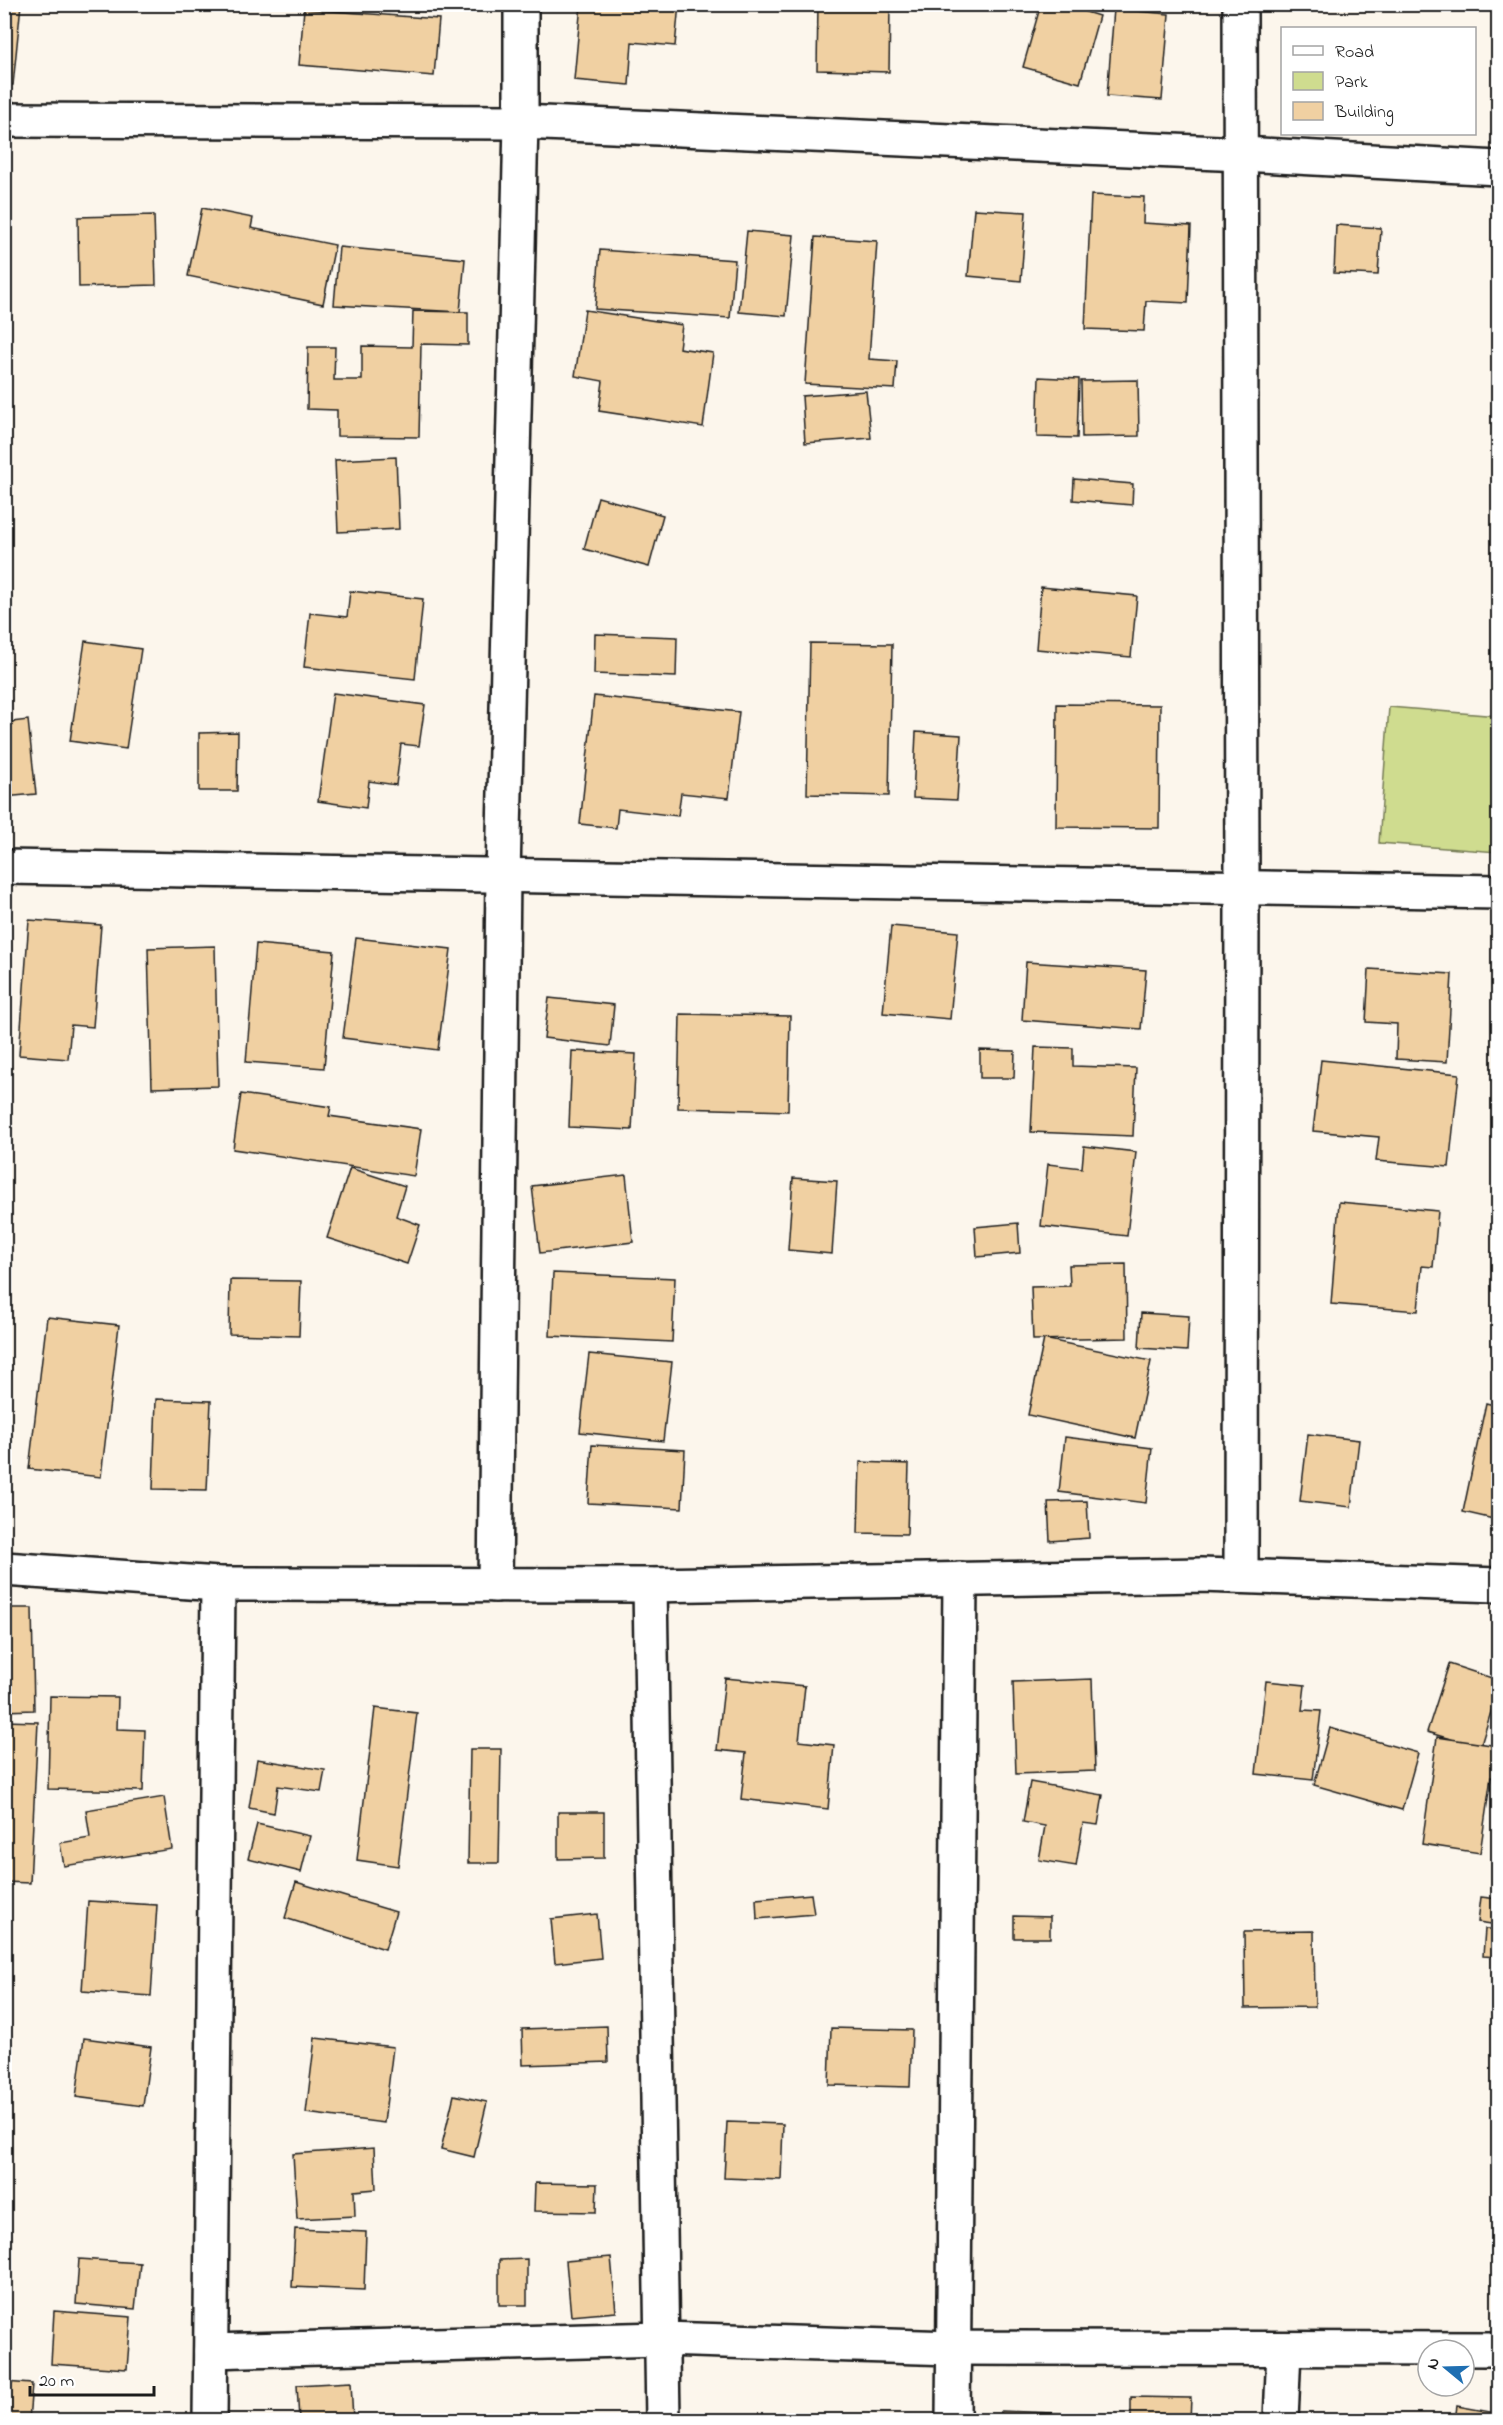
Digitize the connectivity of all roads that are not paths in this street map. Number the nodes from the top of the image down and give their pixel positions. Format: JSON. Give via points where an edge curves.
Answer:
{"nodes":[{"id":1,"x":521,"y":4,"type":"edge"},
{"id":2,"x":1240,"y":4,"type":"edge"},
{"id":3,"x":4,"y":120,"type":"edge"},
{"id":4,"x":521,"y":122,"type":"junction"},
{"id":5,"x":1242,"y":154,"type":"junction"},
{"id":6,"x":1498,"y":168,"type":"edge"},
{"id":7,"x":4,"y":867,"type":"edge"},
{"id":8,"x":503,"y":875,"type":"junction"},
{"id":9,"x":1242,"y":888,"type":"junction"},
{"id":10,"x":1498,"y":892,"type":"edge"},
{"id":11,"x":4,"y":1569,"type":"edge"},
{"id":12,"x":1241,"y":1576,"type":"junction"},
{"id":13,"x":960,"y":1579,"type":"junction"},
{"id":14,"x":218,"y":1584,"type":"junction"},
{"id":15,"x":495,"y":1585,"type":"junction"},
{"id":16,"x":651,"y":1585,"type":"junction"},
{"id":17,"x":1498,"y":1585,"type":"edge"},
{"id":18,"x":662,"y":2339,"type":"junction"},
{"id":19,"x":953,"y":2348,"type":"junction"},
{"id":20,"x":1284,"y":2349,"type":"junction"},
{"id":21,"x":1498,"y":2349,"type":"edge"},
{"id":22,"x":211,"y":2351,"type":"junction"},
{"id":23,"x":210,"y":2421,"type":"edge"},
{"id":24,"x":663,"y":2421,"type":"edge"},
{"id":25,"x":952,"y":2421,"type":"edge"},
{"id":26,"x":1281,"y":2421,"type":"edge"}],
"edges":[{"from":1,"to":4,"type":"street"},
{"from":2,"to":5,"type":"street"},
{"from":3,"to":4,"type":"street"},
{"from":4,"to":5,"type":"street"},
{"from":4,"to":8,"type":"street"},
{"from":5,"to":6,"type":"street"},
{"from":5,"to":9,"type":"street"},
{"from":7,"to":8,"type":"street"},
{"from":8,"to":9,"type":"street"},
{"from":8,"to":15,"type":"street"},
{"from":9,"to":10,"type":"street"},
{"from":9,"to":12,"type":"street"},
{"from":11,"to":14,"type":"street"},
{"from":12,"to":13,"type":"street"},
{"from":12,"to":17,"type":"street"},
{"from":13,"to":16,"type":"street"},
{"from":13,"to":19,"type":"street"},
{"from":14,"to":15,"type":"street"},
{"from":14,"to":22,"type":"street"},
{"from":15,"to":16,"type":"street"},
{"from":16,"to":18,"type":"street"},
{"from":18,"to":19,"type":"street"},
{"from":18,"to":22,"type":"street"},
{"from":18,"to":24,"type":"street"},
{"from":19,"to":20,"type":"street"},
{"from":19,"to":25,"type":"street"},
{"from":20,"to":21,"type":"street"},
{"from":20,"to":26,"type":"street"},
{"from":22,"to":23,"type":"street"}]}
